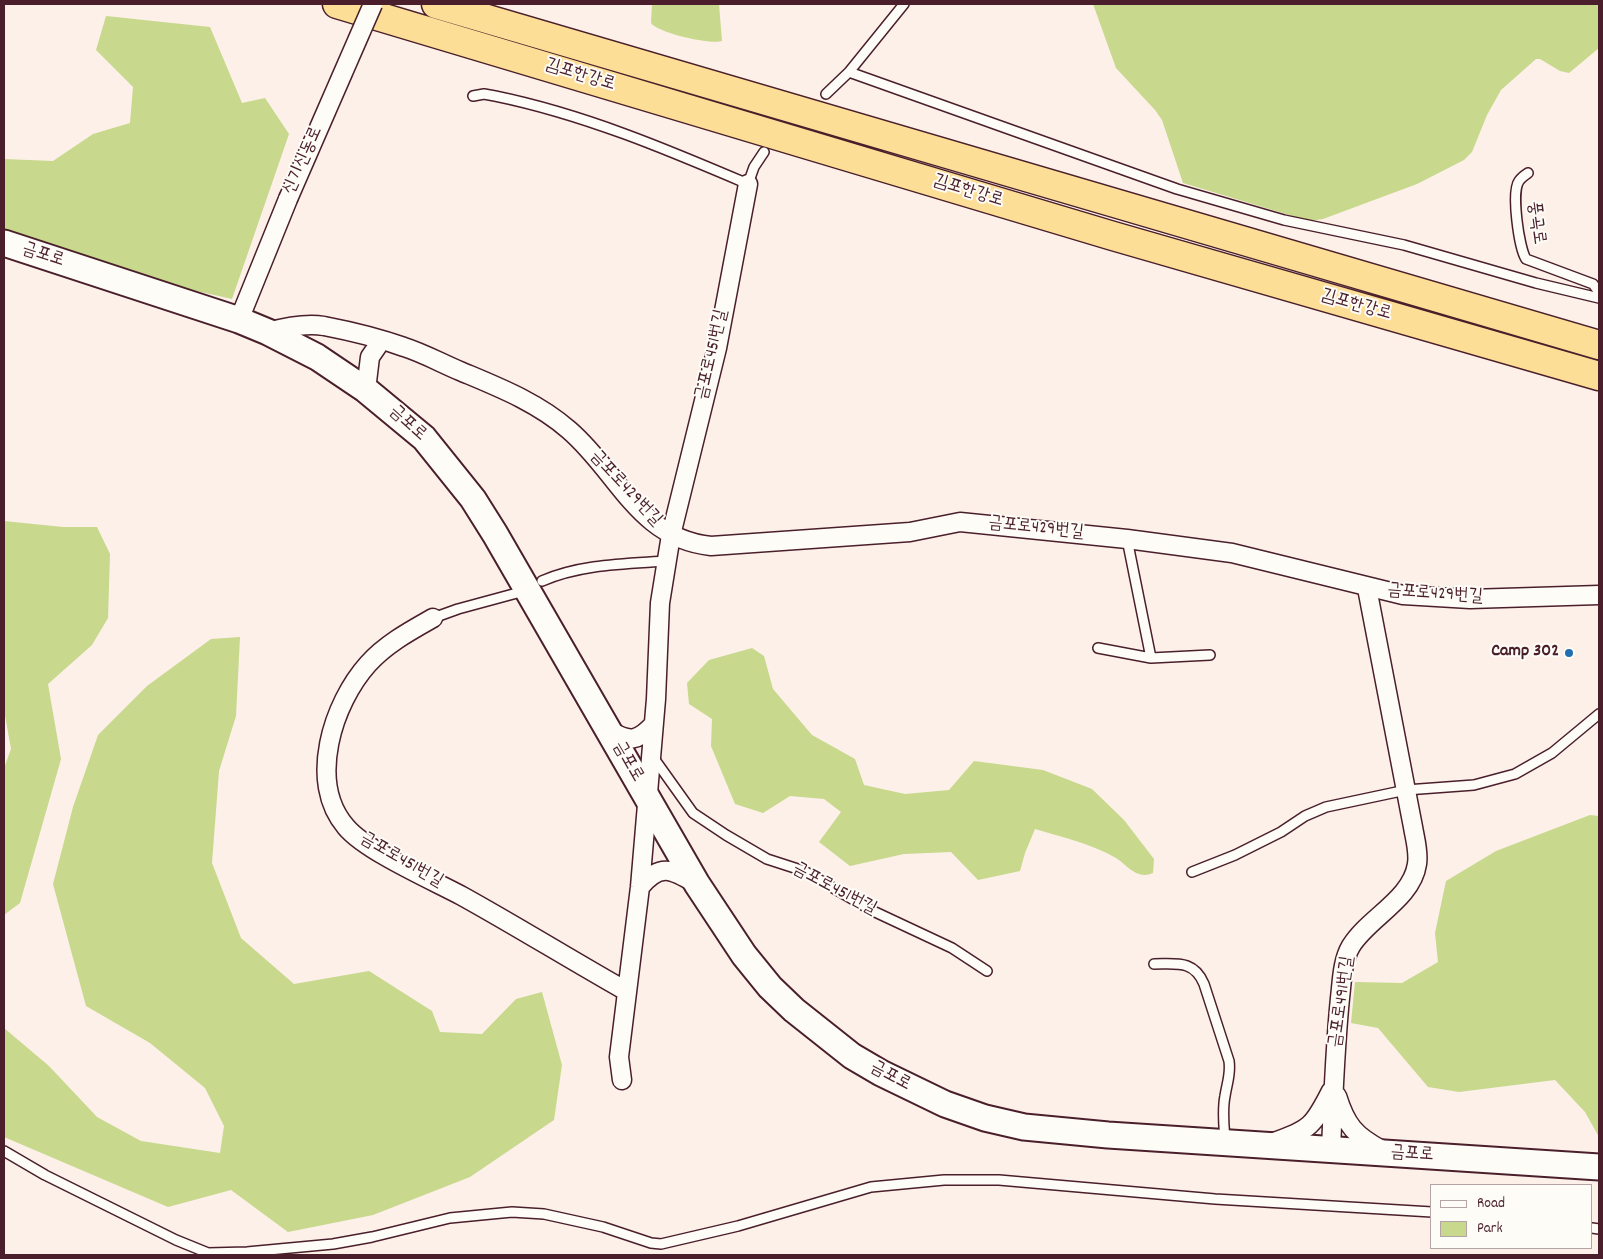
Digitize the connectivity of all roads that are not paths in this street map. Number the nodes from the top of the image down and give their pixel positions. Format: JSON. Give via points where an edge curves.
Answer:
{"nodes":[{"id":1,"x":338,"y":4,"type":"edge"},
{"id":2,"x":373,"y":4,"type":"edge"},
{"id":3,"x":436,"y":4,"type":"edge"},
{"id":4,"x":904,"y":4,"type":"edge"},
{"id":5,"x":848,"y":72,"type":"junction"},
{"id":6,"x":826,"y":94,"type":"dead end"},
{"id":7,"x":474,"y":96,"type":"dead end"},
{"id":8,"x":764,"y":152,"type":"dead end"},
{"id":9,"x":1528,"y":173,"type":"dead end"},
{"id":10,"x":748,"y":184,"type":"junction"},
{"id":11,"x":4,"y":243,"type":"edge"},
{"id":12,"x":1599,"y":292,"type":"edge"},
{"id":13,"x":1599,"y":298,"type":"edge"},
{"id":14,"x":239,"y":320,"type":"junction"},
{"id":15,"x":268,"y":332,"type":"junction"},
{"id":16,"x":381,"y":340,"type":"junction"},
{"id":17,"x":1599,"y":345,"type":"edge"},
{"id":18,"x":1599,"y":376,"type":"edge"},
{"id":19,"x":366,"y":390,"type":"junction"},
{"id":20,"x":670,"y":535,"type":"junction"},
{"id":21,"x":1127,"y":539,"type":"junction"},
{"id":22,"x":667,"y":561,"type":"junction"},
{"id":23,"x":542,"y":581,"type":"dead end"},
{"id":24,"x":1367,"y":588,"type":"junction"},
{"id":25,"x":517,"y":593,"type":"dead end"},
{"id":26,"x":1599,"y":595,"type":"edge"},
{"id":27,"x":433,"y":618,"type":"joint"},
{"id":28,"x":1098,"y":648,"type":"dead end"},
{"id":29,"x":1210,"y":655,"type":"dead end"},
{"id":30,"x":1151,"y":658,"type":"junction"},
{"id":31,"x":1599,"y":714,"type":"edge"},
{"id":32,"x":654,"y":724,"type":"junction"},
{"id":33,"x":610,"y":731,"type":"junction"},
{"id":34,"x":651,"y":754,"type":"junction"},
{"id":35,"x":1406,"y":790,"type":"junction"},
{"id":36,"x":648,"y":798,"type":"junction"},
{"id":37,"x":1192,"y":872,"type":"dead end"},
{"id":38,"x":697,"y":884,"type":"junction"},
{"id":39,"x":640,"y":887,"type":"junction"},
{"id":40,"x":1154,"y":964,"type":"dead end"},
{"id":41,"x":987,"y":971,"type":"dead end"},
{"id":42,"x":626,"y":991,"type":"junction"},
{"id":43,"x":622,"y":1080,"type":"dead end"},
{"id":44,"x":1334,"y":1086,"type":"junction"},
{"id":45,"x":1226,"y":1143,"type":"junction"},
{"id":46,"x":1264,"y":1145,"type":"junction"},
{"id":47,"x":1331,"y":1150,"type":"junction"},
{"id":48,"x":4,"y":1151,"type":"edge"},
{"id":49,"x":1390,"y":1154,"type":"junction"},
{"id":50,"x":1599,"y":1167,"type":"edge"},
{"id":51,"x":1430,"y":1212,"type":"edge"}],
"edges":[{"from":1,"to":18,"type":"highway","name":"김포한강로","via":[[1112,236]]},
{"from":2,"to":14,"type":"street","name":"신기신동로","bridge":true},
{"from":3,"to":17,"type":"highway","name":"김포한강로"},
{"from":4,"to":5,"type":"lane"},
{"from":5,"to":6,"type":"lane"},
{"from":5,"to":13,"type":"lane","via":[[1176,189],[1284,220],[1404,245]]},
{"from":7,"to":10,"type":"lane","via":[[495,96],[572,115]]},
{"from":8,"to":10,"type":"lane","name":"금포로451번길"},
{"from":9,"to":12,"type":"lane","name":"풍곡로","via":[[1518,181],[1515,191],[1522,252],[1526,259],[1593,284]]},
{"from":10,"to":20,"type":"street","name":"금포로451번길","via":[[716,348]]},
{"from":11,"to":14,"type":"main road","name":"금포로"},
{"from":14,"to":15,"type":"main road","name":"금포로"},
{"from":15,"to":16,"type":"street","name":"금포로429번길","via":[[289,326],[322,326]]},
{"from":15,"to":19,"type":"main road","name":"금포로","via":[[317,357]]},
{"from":16,"to":19,"type":"street","via":[[370,357]]},
{"from":16,"to":20,"type":"street","name":"금포로429번길","via":[[481,380],[550,415],[589,450],[651,521]]},
{"from":19,"to":33,"type":"main road","name":"금포로","via":[[424,438],[474,499]]},
{"from":20,"to":21,"type":"street","name":"금포로429번길","via":[[711,546],[910,532],[960,522]]},
{"from":20,"to":22,"type":"street","name":"금포로451번길"},
{"from":21,"to":24,"type":"street","name":"금포로429번길","via":[[1232,553]]},
{"from":21,"to":30,"type":"lane"},
{"from":22,"to":23,"type":"lane","via":[[592,568]]},
{"from":22,"to":32,"type":"street","name":"금포로451번길","via":[[660,603]]},
{"from":24,"to":26,"type":"street","name":"금포로429번길","via":[[1402,596],[1434,598]]},
{"from":24,"to":35,"type":"street","name":"금포로491번길"},
{"from":25,"to":27,"type":"lane","name":"금포로451번길"},
{"from":27,"to":42,"type":"street","name":"금포로451번길","via":[[369,663],[342,704],[335,720],[326,769],[329,796],[336,813],[346,827],[370,846]]},
{"from":28,"to":30,"type":"lane"},
{"from":29,"to":30,"type":"lane"},
{"from":31,"to":35,"type":"lane","via":[[1552,754],[1516,774],[1474,785]]},
{"from":32,"to":33,"type":"street","via":[[635,739],[625,739]]},
{"from":32,"to":34,"type":"street","name":"금포로451번길"},
{"from":33,"to":36,"type":"main road","name":"금포로"},
{"from":34,"to":36,"type":"street","name":"금포로451번길"},
{"from":34,"to":41,"type":"lane","name":"금포로451번길","via":[[693,813],[726,835],[767,859],[804,871],[873,911],[952,948]]},
{"from":35,"to":37,"type":"lane","via":[[1314,812],[1235,856]]},
{"from":35,"to":44,"type":"street","name":"금포로491번길","via":[[1417,865],[1404,890],[1350,947],[1343,974]]},
{"from":36,"to":38,"type":"main road","name":"금포로"},
{"from":36,"to":39,"type":"street","name":"금포로"},
{"from":38,"to":39,"type":"street","via":[[666,870],[649,876]]},
{"from":38,"to":45,"type":"main road","name":"금포로","via":[[744,955],[776,993],[852,1056],[913,1090],[953,1107],[1024,1127]]},
{"from":39,"to":42,"type":"street","name":"금포로"},
{"from":40,"to":45,"type":"lane","via":[[1191,966],[1200,974],[1231,1074],[1225,1096]]},
{"from":42,"to":43,"type":"street","name":"금포로","via":[[619,1057]]},
{"from":44,"to":46,"type":"street","via":[[1307,1129]]},
{"from":44,"to":47,"type":"street","name":"금포로491번길"},
{"from":44,"to":49,"type":"street","via":[[1342,1114],[1356,1134]]},
{"from":45,"to":46,"type":"main road","name":"금포로"},
{"from":46,"to":47,"type":"main road","name":"금포로"},
{"from":47,"to":49,"type":"main road","name":"금포로"},
{"from":48,"to":51,"type":"lane","via":[[176,1240],[198,1250],[218,1254],[333,1244],[372,1238],[450,1218],[512,1212],[544,1214],[661,1244],[738,1226],[872,1186],[944,1180],[999,1180],[1215,1199]]},
{"from":49,"to":50,"type":"main road","name":"금포로"}]}
